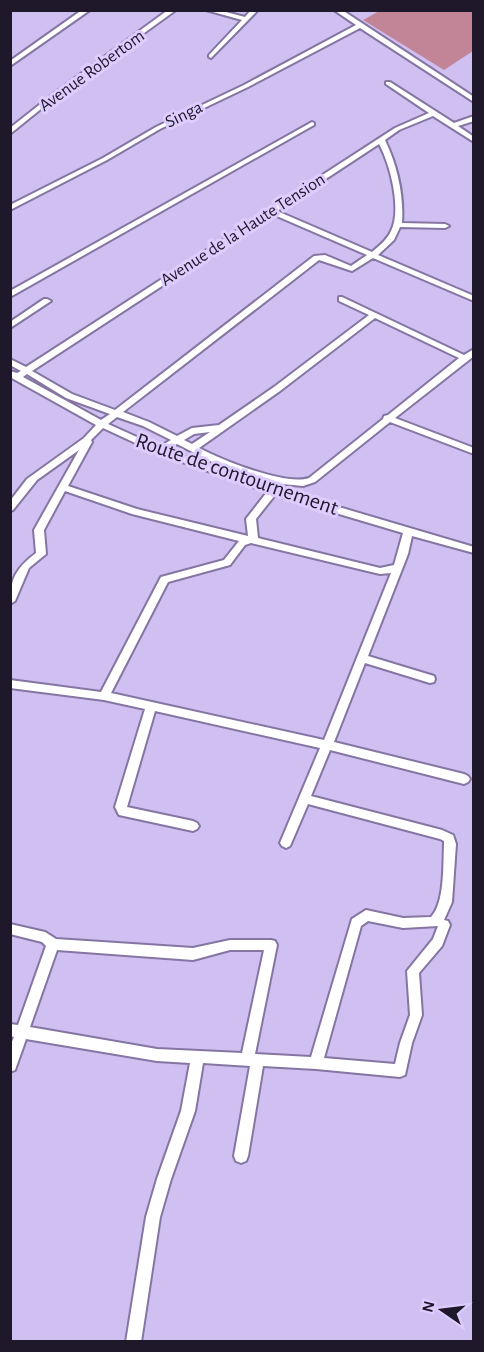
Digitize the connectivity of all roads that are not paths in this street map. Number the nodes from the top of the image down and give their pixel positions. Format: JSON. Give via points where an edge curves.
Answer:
{"nodes":[{"id":1,"x":87,"y":10,"type":"edge"},
{"id":2,"x":173,"y":10,"type":"edge"},
{"id":3,"x":209,"y":10,"type":"edge"},
{"id":4,"x":255,"y":10,"type":"edge"},
{"id":5,"x":336,"y":10,"type":"edge"},
{"id":6,"x":245,"y":19,"type":"junction"},
{"id":7,"x":358,"y":26,"type":"junction"},
{"id":8,"x":211,"y":56,"type":"dead end"},
{"id":9,"x":10,"y":64,"type":"edge"},
{"id":10,"x":388,"y":83,"type":"dead end"},
{"id":11,"x":474,"y":100,"type":"edge"},
{"id":12,"x":434,"y":113,"type":"junction"},
{"id":13,"x":474,"y":118,"type":"edge"},
{"id":14,"x":312,"y":124,"type":"dead end"},
{"id":15,"x":453,"y":126,"type":"junction"},
{"id":16,"x":10,"y":132,"type":"edge"},
{"id":17,"x":381,"y":140,"type":"junction"},
{"id":18,"x":474,"y":140,"type":"edge"},
{"id":19,"x":10,"y":208,"type":"edge"},
{"id":20,"x":271,"y":211,"type":"junction"},
{"id":21,"x":398,"y":225,"type":"junction"},
{"id":22,"x":445,"y":226,"type":"dead end"},
{"id":23,"x":370,"y":256,"type":"junction"},
{"id":24,"x":10,"y":295,"type":"edge"},
{"id":25,"x":474,"y":298,"type":"edge"},
{"id":26,"x":342,"y":299,"type":"dead end"},
{"id":27,"x":47,"y":302,"type":"dead end"},
{"id":28,"x":375,"y":314,"type":"junction"},
{"id":29,"x":10,"y":326,"type":"edge"},
{"id":30,"x":469,"y":355,"type":"edge"},
{"id":31,"x":10,"y":361,"type":"edge"},
{"id":32,"x":27,"y":371,"type":"junction"},
{"id":33,"x":14,"y":375,"type":"edge"},
{"id":34,"x":115,"y":414,"type":"junction"},
{"id":35,"x":387,"y":418,"type":"junction"},
{"id":36,"x":102,"y":424,"type":"junction"},
{"id":37,"x":224,"y":427,"type":"junction"},
{"id":38,"x":176,"y":439,"type":"junction"},
{"id":39,"x":89,"y":440,"type":"junction"},
{"id":40,"x":193,"y":448,"type":"junction"},
{"id":41,"x":159,"y":451,"type":"junction"},
{"id":42,"x":474,"y":451,"type":"edge"},
{"id":43,"x":280,"y":481,"type":"junction"},
{"id":44,"x":63,"y":487,"type":"junction"},
{"id":45,"x":273,"y":490,"type":"junction"},
{"id":46,"x":10,"y":508,"type":"edge"},
{"id":47,"x":408,"y":531,"type":"junction"},
{"id":48,"x":253,"y":539,"type":"junction"},
{"id":49,"x":474,"y":550,"type":"edge"},
{"id":50,"x":397,"y":568,"type":"junction"},
{"id":51,"x":10,"y":601,"type":"edge"},
{"id":52,"x":362,"y":658,"type":"junction"},
{"id":53,"x":430,"y":679,"type":"dead end"},
{"id":54,"x":10,"y":684,"type":"edge"},
{"id":55,"x":104,"y":696,"type":"junction"},
{"id":56,"x":151,"y":706,"type":"junction"},
{"id":57,"x":327,"y":745,"type":"junction"},
{"id":58,"x":464,"y":779,"type":"dead end"},
{"id":59,"x":305,"y":799,"type":"junction"},
{"id":60,"x":193,"y":826,"type":"dead end"},
{"id":61,"x":286,"y":843,"type":"dead end"},
{"id":62,"x":444,"y":925,"type":"dead end"},
{"id":63,"x":10,"y":929,"type":"edge"},
{"id":64,"x":53,"y":944,"type":"junction"},
{"id":65,"x":16,"y":1031,"type":"edge"},
{"id":66,"x":197,"y":1058,"type":"junction"},
{"id":67,"x":252,"y":1060,"type":"junction"},
{"id":68,"x":316,"y":1063,"type":"junction"},
{"id":69,"x":10,"y":1066,"type":"edge"},
{"id":70,"x":241,"y":1156,"type":"dead end"},
{"id":71,"x":132,"y":1341,"type":"edge"}],
"edges":[{"from":1,"to":9,"type":"street"},
{"from":2,"to":16,"type":"street","name":"Avenue Robertom"},
{"from":3,"to":6,"type":"street"},
{"from":4,"to":6,"type":"street"},
{"from":5,"to":7,"type":"street"},
{"from":6,"to":8,"type":"street"},
{"from":7,"to":11,"type":"street"},
{"from":7,"to":19,"type":"street","name":"Singa"},
{"from":10,"to":12,"type":"street"},
{"from":12,"to":15,"type":"street"},
{"from":12,"to":17,"type":"street","name":"Avenue de la Haute Tension"},
{"from":13,"to":15,"type":"street"},
{"from":14,"to":24,"type":"street"},
{"from":15,"to":18,"type":"street"},
{"from":17,"to":20,"type":"street","name":"Avenue de la Haute Tension"},
{"from":17,"to":21,"type":"street","via":[[396,180]]},
{"from":20,"to":23,"type":"street"},
{"from":20,"to":32,"type":"street","name":"Avenue de la Haute Tension"},
{"from":21,"to":22,"type":"street"},
{"from":21,"to":23,"type":"street","via":[[384,246]]},
{"from":23,"to":25,"type":"street"},
{"from":23,"to":34,"type":"street","via":[[349,269],[317,258]]},
{"from":26,"to":28,"type":"street"},
{"from":27,"to":29,"type":"street"},
{"from":28,"to":30,"type":"street"},
{"from":28,"to":37,"type":"street"},
{"from":30,"to":35,"type":"street"},
{"from":31,"to":32,"type":"street"},
{"from":32,"to":33,"type":"street","name":"Avenue de la Haute Tension"},
{"from":32,"to":34,"type":"street","via":[[69,396]]},
{"from":33,"to":36,"type":"street","name":"Route de contournement"},
{"from":34,"to":36,"type":"street"},
{"from":34,"to":38,"type":"street"},
{"from":35,"to":42,"type":"street"},
{"from":35,"to":43,"type":"street","via":[[312,480]]},
{"from":36,"to":39,"type":"street"},
{"from":36,"to":41,"type":"street","name":"Route de contournement"},
{"from":37,"to":38,"type":"street","via":[[199,429]]},
{"from":37,"to":40,"type":"street"},
{"from":38,"to":40,"type":"street"},
{"from":38,"to":41,"type":"street"},
{"from":39,"to":44,"type":"street"},
{"from":39,"to":46,"type":"street","via":[[33,479]]},
{"from":40,"to":43,"type":"street","via":[[215,460]]},
{"from":41,"to":45,"type":"street","name":"Route de contournement"},
{"from":43,"to":45,"type":"street"},
{"from":44,"to":48,"type":"street","via":[[135,512]]},
{"from":44,"to":51,"type":"street","via":[[39,530],[41,554],[25,567]]},
{"from":45,"to":47,"type":"street","name":"Route de contournement"},
{"from":45,"to":48,"type":"street","via":[[251,519]]},
{"from":47,"to":49,"type":"street","name":"Route de contournement"},
{"from":47,"to":50,"type":"street"},
{"from":48,"to":50,"type":"street","via":[[380,571]]},
{"from":48,"to":55,"type":"street","via":[[242,543],[227,563],[164,579]]},
{"from":50,"to":52,"type":"street"},
{"from":52,"to":53,"type":"street"},
{"from":52,"to":57,"type":"street"},
{"from":54,"to":55,"type":"street"},
{"from":55,"to":56,"type":"street"},
{"from":56,"to":57,"type":"street"},
{"from":56,"to":60,"type":"street","via":[[121,807],[134,816]]},
{"from":57,"to":58,"type":"street"},
{"from":57,"to":59,"type":"street"},
{"from":59,"to":61,"type":"street"},
{"from":59,"to":68,"type":"street","via":[[442,835],[450,844],[446,902],[434,922],[403,922],[366,915],[356,923]]},
{"from":62,"to":68,"type":"street","via":[[438,942],[413,971],[416,1015],[400,1071]]},
{"from":63,"to":64,"type":"street","via":[[45,937]]},
{"from":64,"to":65,"type":"street"},
{"from":64,"to":67,"type":"street","via":[[192,954],[230,945],[271,945]]},
{"from":65,"to":66,"type":"street"},
{"from":65,"to":69,"type":"street"},
{"from":66,"to":67,"type":"street"},
{"from":66,"to":71,"type":"street","via":[[188,1111],[153,1217]]},
{"from":67,"to":68,"type":"street"},
{"from":67,"to":70,"type":"street"}]}
